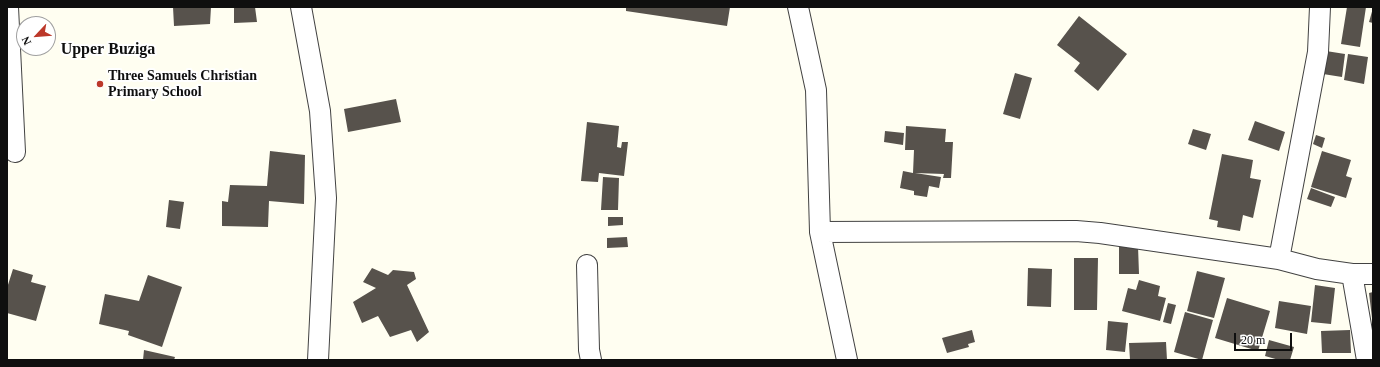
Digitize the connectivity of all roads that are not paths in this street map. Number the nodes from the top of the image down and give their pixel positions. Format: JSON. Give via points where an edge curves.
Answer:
{"nodes":[{"id":1,"x":8,"y":7,"type":"edge"},
{"id":2,"x":301,"y":7,"type":"edge"},
{"id":3,"x":798,"y":7,"type":"edge"},
{"id":4,"x":1320,"y":7,"type":"edge"},
{"id":5,"x":16,"y":152,"type":"dead end"},
{"id":6,"x":820,"y":232,"type":"junction"},
{"id":7,"x":1279,"y":258,"type":"junction"},
{"id":8,"x":587,"y":265,"type":"dead end"},
{"id":9,"x":1352,"y":274,"type":"junction"},
{"id":10,"x":1373,"y":274,"type":"edge"},
{"id":11,"x":318,"y":360,"type":"edge"},
{"id":12,"x":591,"y":360,"type":"edge"},
{"id":13,"x":847,"y":360,"type":"edge"},
{"id":14,"x":1367,"y":360,"type":"edge"}],
"edges":[{"from":1,"to":5,"type":"street"},
{"from":2,"to":11,"type":"street","via":[[320,111],[326,198]]},
{"from":3,"to":6,"type":"street","via":[[816,90]]},
{"from":4,"to":7,"type":"street","via":[[1318,52]]},
{"from":6,"to":7,"type":"street","via":[[1076,231]]},
{"from":6,"to":13,"type":"street"},
{"from":7,"to":9,"type":"street","via":[[1317,269]]},
{"from":8,"to":12,"type":"street","via":[[588,350]]},
{"from":9,"to":10,"type":"street"},
{"from":9,"to":14,"type":"street"}]}
